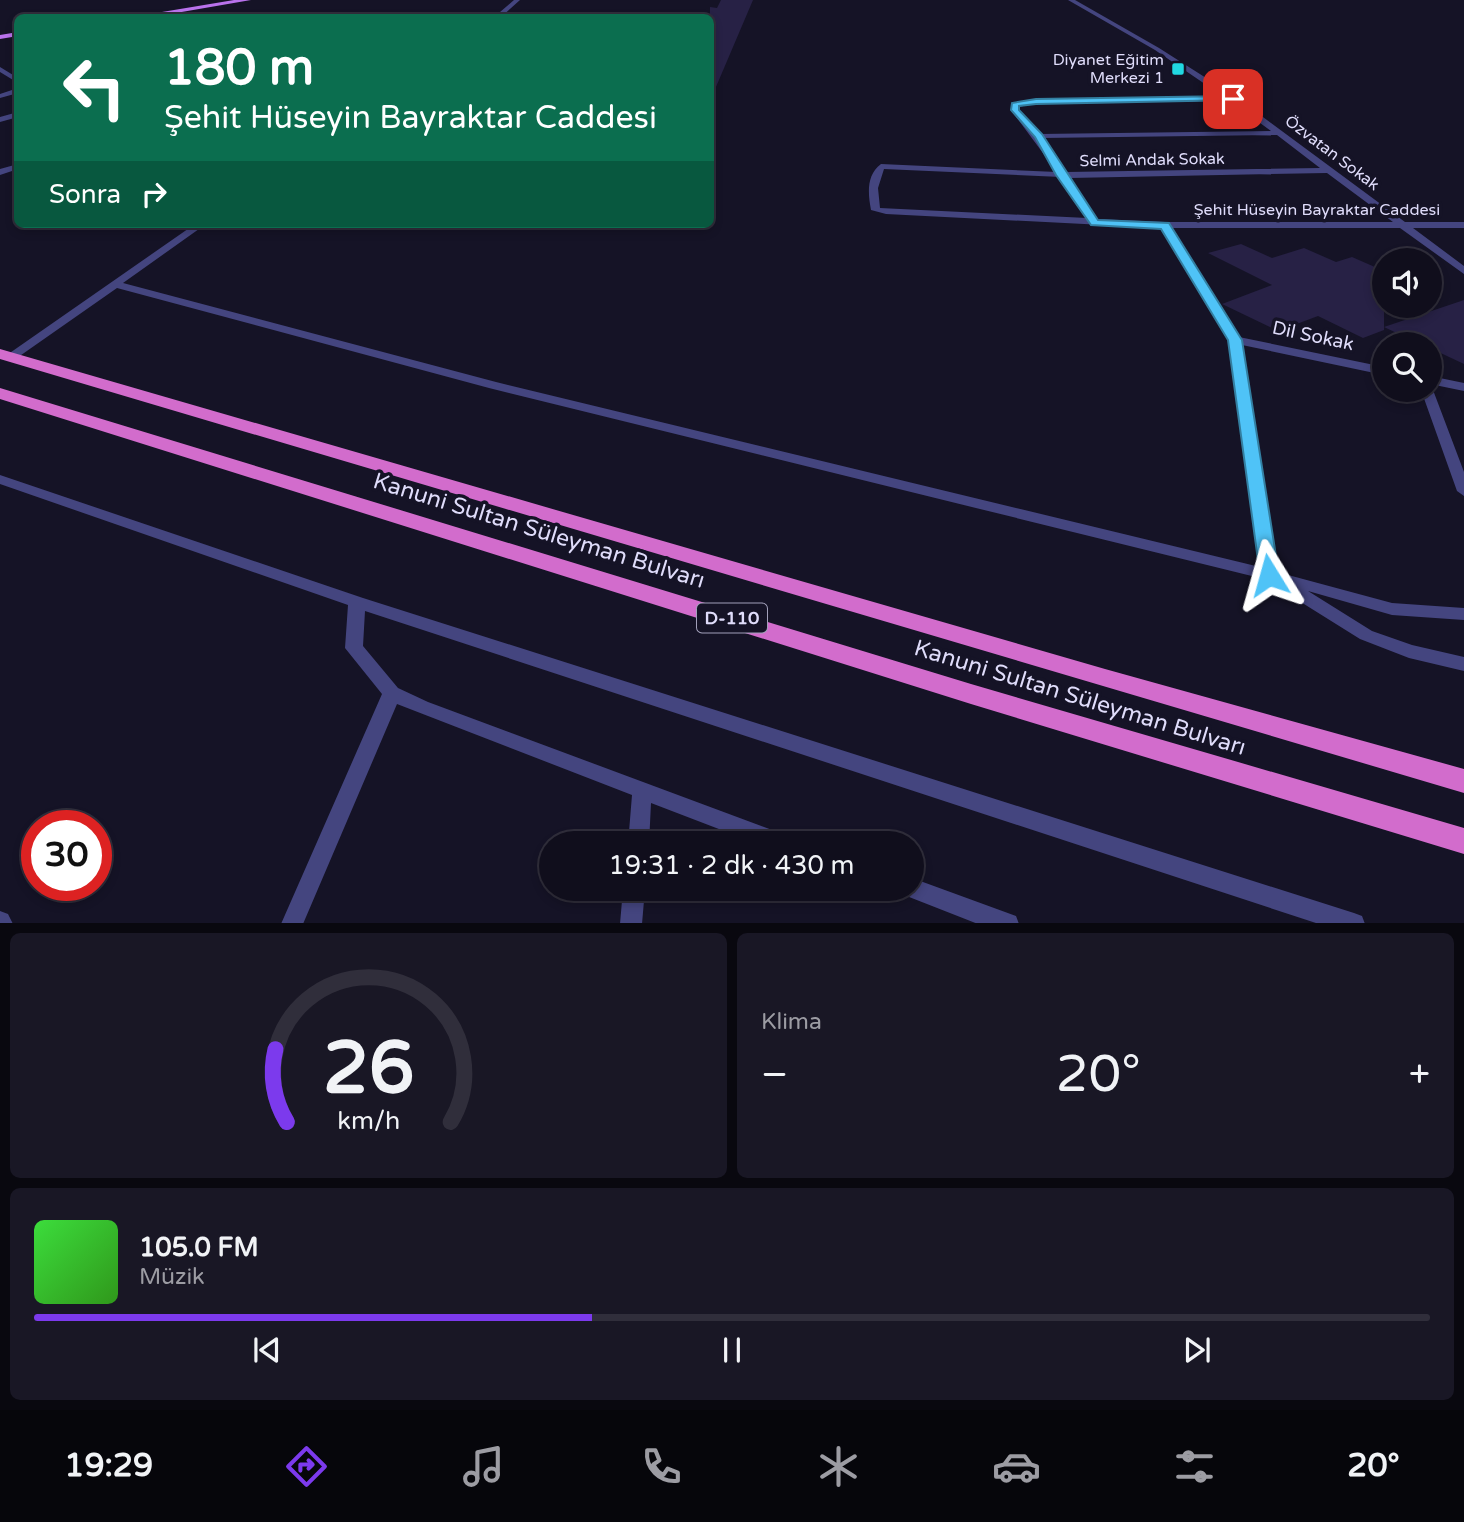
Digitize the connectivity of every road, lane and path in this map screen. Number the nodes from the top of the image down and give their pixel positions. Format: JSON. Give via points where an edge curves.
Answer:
{"nodes":[{"id":1,"x":248,"y":0,"type":"edge"},
{"id":2,"x":517,"y":0,"type":"edge"},
{"id":3,"x":1071,"y":0,"type":"edge"},
{"id":4,"x":155,"y":14,"type":"edge"},
{"id":5,"x":501,"y":14,"type":"edge"},
{"id":6,"x":1233,"y":99,"type":"junction"},
{"id":7,"x":1278,"y":132,"type":"junction"},
{"id":8,"x":1039,"y":136,"type":"junction"},
{"id":9,"x":1327,"y":170,"type":"junction"},
{"id":10,"x":1061,"y":175,"type":"junction"},
{"id":11,"x":876,"y":210,"type":"joint"},
{"id":12,"x":1095,"y":223,"type":"junction"},
{"id":13,"x":1165,"y":225,"type":"junction"},
{"id":14,"x":1464,"y":225,"type":"edge"},
{"id":15,"x":1404,"y":226,"type":"junction"},
{"id":16,"x":195,"y":228,"type":"edge"},
{"id":17,"x":1464,"y":271,"type":"edge"},
{"id":18,"x":115,"y":284,"type":"junction"},
{"id":19,"x":1235,"y":340,"type":"junction"},
{"id":20,"x":3,"y":354,"type":"edge"},
{"id":21,"x":1372,"y":368,"type":"edge"},
{"id":22,"x":1442,"y":382,"type":"edge"},
{"id":23,"x":1464,"y":387,"type":"edge"},
{"id":24,"x":0,"y":393,"type":"edge"},
{"id":25,"x":1431,"y":402,"type":"edge"},
{"id":26,"x":0,"y":479,"type":"edge"},
{"id":27,"x":1464,"y":491,"type":"edge"},
{"id":28,"x":1269,"y":575,"type":"junction"},
{"id":29,"x":357,"y":602,"type":"junction"},
{"id":30,"x":1464,"y":614,"type":"edge"},
{"id":31,"x":1464,"y":664,"type":"edge"},
{"id":32,"x":392,"y":693,"type":"junction"},
{"id":33,"x":1464,"y":781,"type":"edge"},
{"id":34,"x":642,"y":792,"type":"junction"},
{"id":35,"x":639,"y":831,"type":"edge"},
{"id":36,"x":748,"y":831,"type":"edge"},
{"id":37,"x":1464,"y":841,"type":"edge"},
{"id":38,"x":924,"y":894,"type":"edge"},
{"id":39,"x":633,"y":901,"type":"edge"},
{"id":40,"x":969,"y":916,"type":"edge"},
{"id":41,"x":292,"y":923,"type":"edge"},
{"id":42,"x":631,"y":923,"type":"edge"},
{"id":43,"x":1008,"y":923,"type":"edge"},
{"id":44,"x":1354,"y":923,"type":"edge"}],
"edges":[{"from":1,"to":4,"type":"main road"},
{"from":2,"to":5,"type":"street"},
{"from":3,"to":6,"type":"street","name":"Özvatan Sokak","via":[[1131,31]]},
{"from":6,"to":7,"type":"street","name":"Özvatan Sokak"},
{"from":6,"to":8,"type":"street","via":[[1015,105]]},
{"from":7,"to":8,"type":"street"},
{"from":7,"to":9,"type":"street","name":"Özvatan Sokak"},
{"from":8,"to":10,"type":"street"},
{"from":9,"to":10,"type":"street","name":"Selmi Andak Sokak"},
{"from":9,"to":15,"type":"street","name":"Özvatan Sokak"},
{"from":10,"to":11,"type":"street","name":"Selmi Andak Sokak","via":[[881,167],[874,175]]},
{"from":10,"to":12,"type":"street"},
{"from":11,"to":12,"type":"street","name":"Şehit Hüseyin Bayraktar Caddesi"},
{"from":12,"to":13,"type":"street","name":"Şehit Hüseyin Bayraktar Caddesi"},
{"from":13,"to":15,"type":"street","name":"Şehit Hüseyin Bayraktar Caddesi"},
{"from":13,"to":19,"type":"street"},
{"from":14,"to":15,"type":"street","name":"Şehit Hüseyin Bayraktar Caddesi"},
{"from":15,"to":17,"type":"street","name":"Özvatan Sokak"},
{"from":16,"to":18,"type":"street"},
{"from":18,"to":20,"type":"street"},
{"from":18,"to":28,"type":"street","via":[[493,385]]},
{"from":19,"to":21,"type":"street","name":"Dil Sokak"},
{"from":19,"to":28,"type":"street"},
{"from":20,"to":33,"type":"highway","name":"Kanuni Sultan Süleyman Bulvarı","number":"D-110","via":[[1105,680]]},
{"from":22,"to":23,"type":"street"},
{"from":24,"to":37,"type":"highway","name":"Kanuni Sultan Süleyman Bulvarı","number":"D-110","via":[[971,694]]},
{"from":25,"to":27,"type":"street"},
{"from":26,"to":29,"type":"street"},
{"from":28,"to":30,"type":"street","via":[[1392,609]]},
{"from":28,"to":31,"type":"street","via":[[1366,635]]},
{"from":29,"to":32,"type":"street","via":[[354,648]]},
{"from":29,"to":44,"type":"street"},
{"from":32,"to":34,"type":"street"},
{"from":32,"to":41,"type":"street"},
{"from":34,"to":35,"type":"street"},
{"from":34,"to":36,"type":"street"},
{"from":38,"to":40,"type":"street"},
{"from":39,"to":42,"type":"street"},
{"from":40,"to":43,"type":"street"}]}
